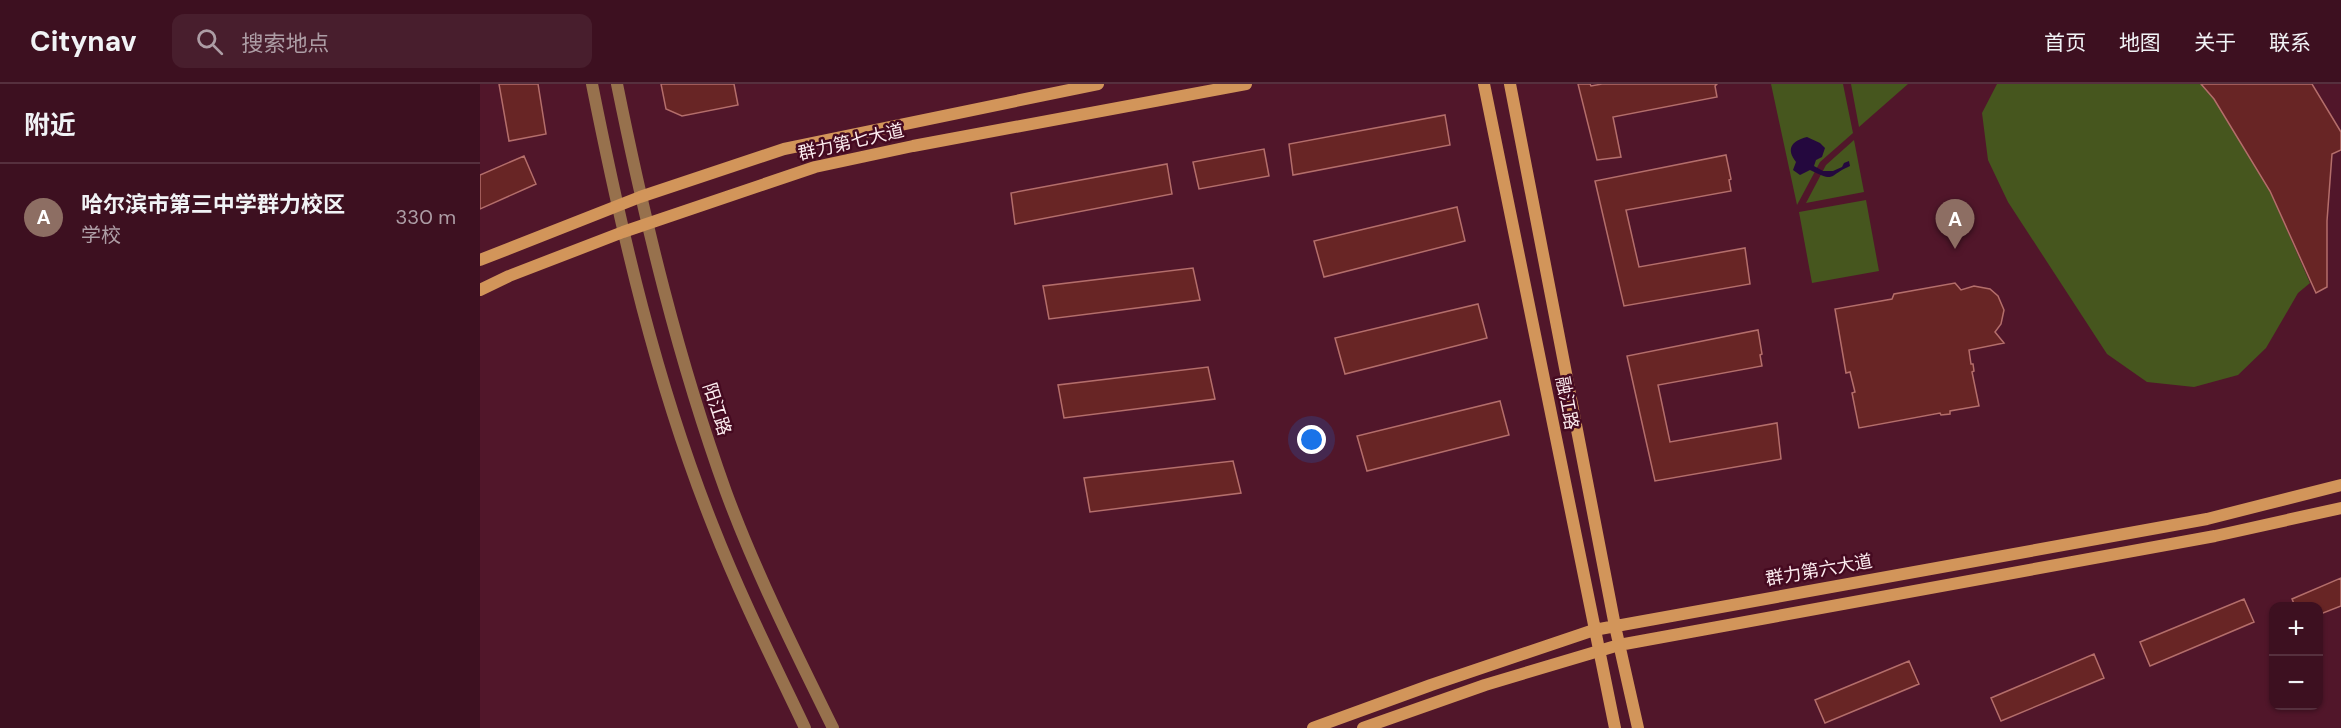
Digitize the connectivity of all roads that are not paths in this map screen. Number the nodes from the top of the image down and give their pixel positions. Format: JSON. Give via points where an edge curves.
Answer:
{"nodes":[{"id":1,"x":592,"y":84,"type":"edge"},
{"id":2,"x":617,"y":84,"type":"edge"},
{"id":3,"x":1098,"y":84,"type":"edge"},
{"id":4,"x":1246,"y":84,"type":"edge"},
{"id":5,"x":1484,"y":84,"type":"edge"},
{"id":6,"x":1510,"y":84,"type":"edge"},
{"id":7,"x":640,"y":197,"type":"junction"},
{"id":8,"x":617,"y":207,"type":"junction"},
{"id":9,"x":647,"y":224,"type":"junction"},
{"id":10,"x":623,"y":232,"type":"junction"},
{"id":11,"x":480,"y":260,"type":"edge"},
{"id":12,"x":480,"y":290,"type":"edge"},
{"id":13,"x":2341,"y":485,"type":"edge"},
{"id":14,"x":2341,"y":508,"type":"edge"},
{"id":15,"x":1615,"y":626,"type":"junction"},
{"id":16,"x":1594,"y":630,"type":"junction"},
{"id":17,"x":1619,"y":645,"type":"junction"},
{"id":18,"x":1598,"y":651,"type":"junction"},
{"id":19,"x":805,"y":728,"type":"edge"},
{"id":20,"x":833,"y":728,"type":"edge"},
{"id":21,"x":1313,"y":728,"type":"edge"},
{"id":22,"x":1363,"y":728,"type":"edge"},
{"id":23,"x":1615,"y":728,"type":"edge"},
{"id":24,"x":1638,"y":728,"type":"edge"}],
"edges":[{"from":1,"to":8,"type":"street"},
{"from":2,"to":7,"type":"street","name":"阳江路"},
{"from":3,"to":7,"type":"main road","name":"群力第七大道","via":[[784,149]]},
{"from":4,"to":9,"type":"main road","name":"群力第七大道","via":[[815,167]]},
{"from":5,"to":16,"type":"main road","name":"融江路"},
{"from":6,"to":15,"type":"main road","name":"融江路"},
{"from":7,"to":8,"type":"main road","name":"群力第七大道"},
{"from":7,"to":9,"type":"street","name":"阳江路"},
{"from":8,"to":10,"type":"street"},
{"from":8,"to":11,"type":"main road","name":"群力第七大道"},
{"from":9,"to":10,"type":"main road","name":"群力第七大道"},
{"from":9,"to":20,"type":"street","name":"阳江路","via":[[678,346],[727,493],[754,562]]},
{"from":10,"to":12,"type":"main road","name":"群力第七大道"},
{"from":10,"to":19,"type":"street","via":[[654,354],[712,524]]},
{"from":13,"to":15,"type":"main road","name":"群力第六大道","via":[[2207,519]]},
{"from":14,"to":17,"type":"main road","name":"群力第六大道","via":[[2215,536]]},
{"from":15,"to":16,"type":"main road","name":"群力第六大道"},
{"from":15,"to":17,"type":"main road","name":"融江路"},
{"from":16,"to":18,"type":"main road","name":"融江路"},
{"from":16,"to":21,"type":"main road","name":"群力第六大道"},
{"from":17,"to":18,"type":"main road","name":"群力第六大道"},
{"from":17,"to":24,"type":"main road","name":"融江路"},
{"from":18,"to":22,"type":"main road","name":"群力第六大道"},
{"from":18,"to":23,"type":"main road","name":"融江路"}]}
